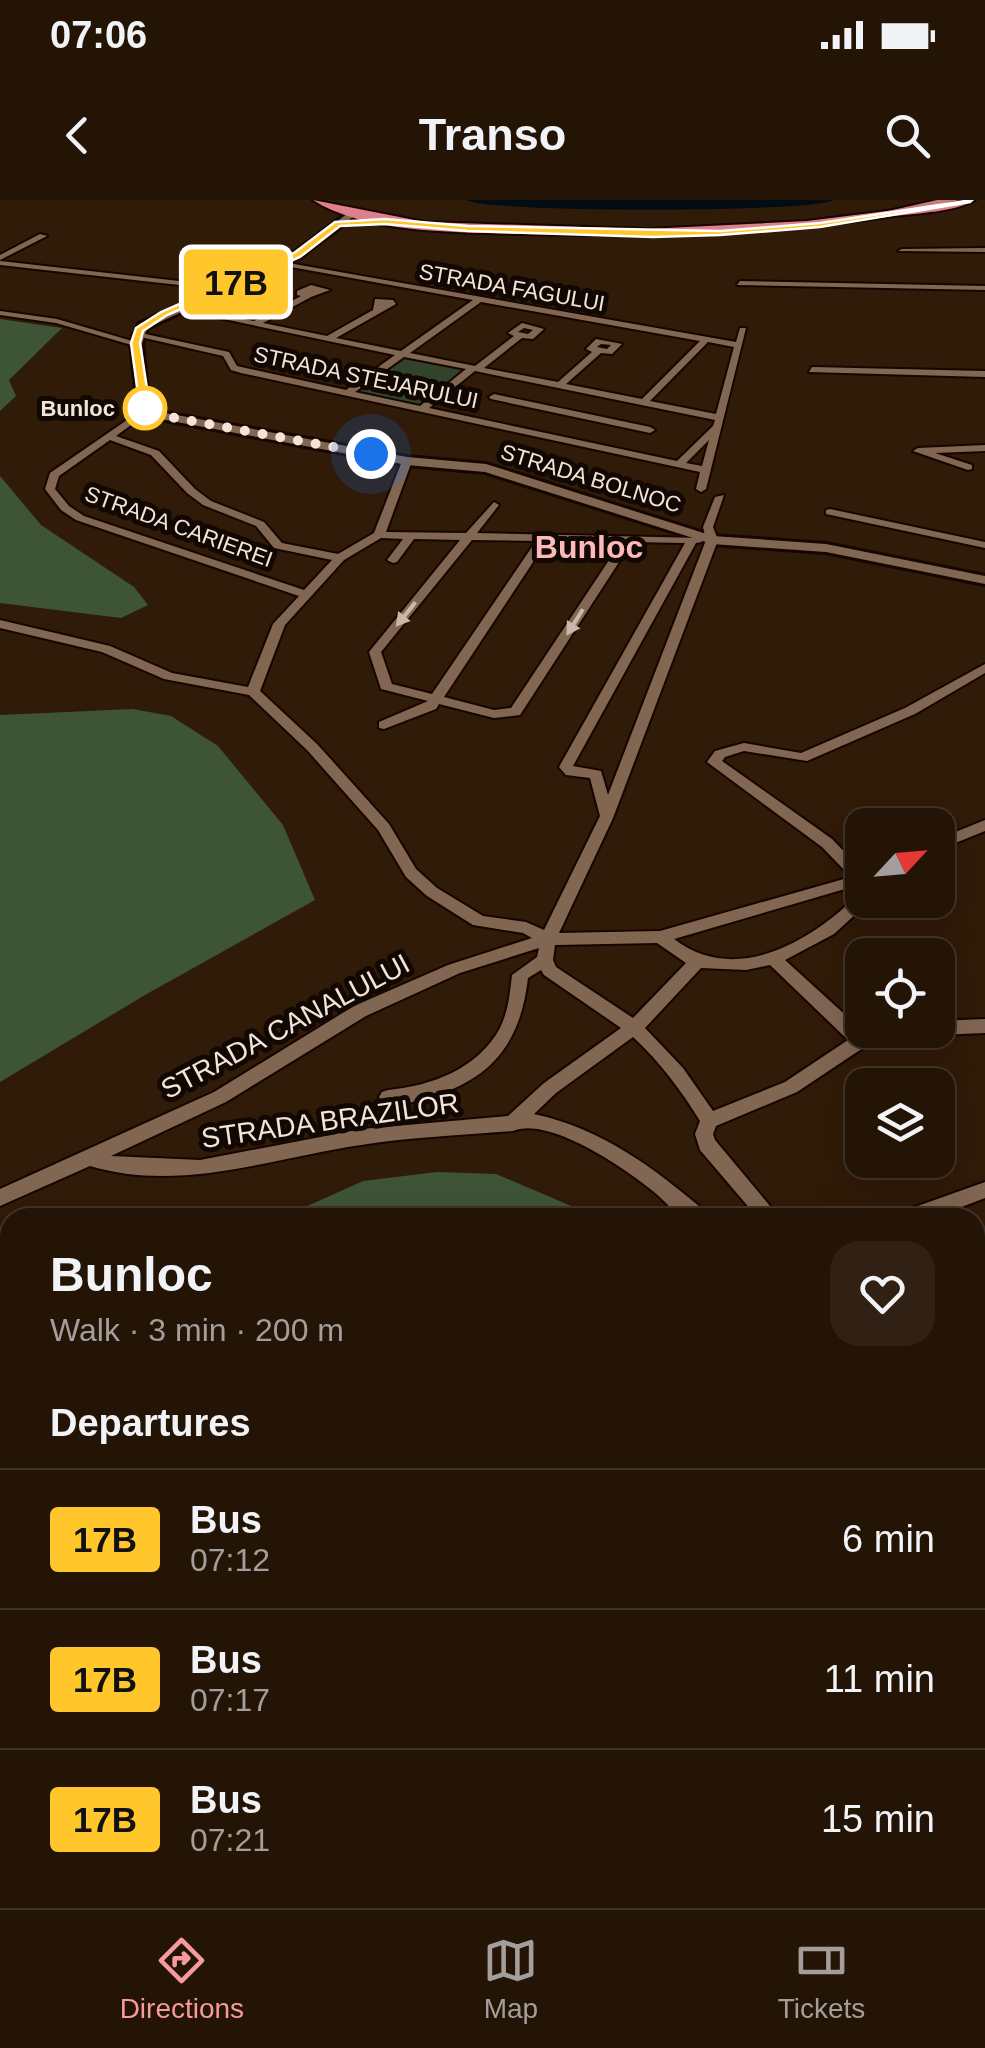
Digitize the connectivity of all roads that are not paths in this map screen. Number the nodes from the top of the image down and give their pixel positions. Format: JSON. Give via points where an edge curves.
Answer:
{"nodes":[{"id":1,"x":928,"y":200,"type":"edge"},
{"id":2,"x":954,"y":200,"type":"edge"},
{"id":3,"x":970,"y":200,"type":"edge"},
{"id":4,"x":320,"y":201,"type":"edge"},
{"id":5,"x":354,"y":213,"type":"junction"},
{"id":6,"x":854,"y":220,"type":"junction"},
{"id":7,"x":398,"y":222,"type":"junction"},
{"id":8,"x":338,"y":224,"type":"junction"},
{"id":9,"x":42,"y":236,"type":"dead end"},
{"id":10,"x":985,"y":250,"type":"edge"},
{"id":11,"x":902,"y":251,"type":"dead end"},
{"id":12,"x":0,"y":261,"type":"edge"},
{"id":13,"x":280,"y":263,"type":"junction"},
{"id":14,"x":185,"y":264,"type":"dead end"},
{"id":15,"x":263,"y":270,"type":"junction"},
{"id":16,"x":740,"y":283,"type":"dead end"},
{"id":17,"x":224,"y":288,"type":"junction"},
{"id":18,"x":985,"y":288,"type":"edge"},
{"id":19,"x":308,"y":295,"type":"dead end"},
{"id":20,"x":480,"y":298,"type":"junction"},
{"id":21,"x":175,"y":308,"type":"junction"},
{"id":22,"x":376,"y":309,"type":"dead end"},
{"id":23,"x":0,"y":313,"type":"edge"},
{"id":24,"x":255,"y":324,"type":"junction"},
{"id":25,"x":742,"y":330,"type":"dead end"},
{"id":26,"x":520,"y":335,"type":"dead end"},
{"id":27,"x":136,"y":339,"type":"junction"},
{"id":28,"x":328,"y":339,"type":"junction"},
{"id":29,"x":706,"y":340,"type":"junction"},
{"id":30,"x":737,"y":345,"type":"junction"},
{"id":31,"x":599,"y":350,"type":"dead end"},
{"id":32,"x":402,"y":354,"type":"junction"},
{"id":33,"x":475,"y":369,"type":"junction"},
{"id":34,"x":812,"y":370,"type":"dead end"},
{"id":35,"x":985,"y":374,"type":"edge"},
{"id":36,"x":518,"y":377,"type":"junction"},
{"id":37,"x":560,"y":386,"type":"junction"},
{"id":38,"x":347,"y":392,"type":"junction"},
{"id":39,"x":494,"y":397,"type":"junction"},
{"id":40,"x":644,"y":403,"type":"junction"},
{"id":41,"x":671,"y":408,"type":"junction"},
{"id":42,"x":422,"y":409,"type":"junction"},
{"id":43,"x":143,"y":412,"type":"junction"},
{"id":44,"x":467,"y":419,"type":"junction"},
{"id":45,"x":720,"y":422,"type":"junction"},
{"id":46,"x":650,"y":430,"type":"junction"},
{"id":47,"x":108,"y":436,"type":"junction"},
{"id":48,"x":985,"y":448,"type":"edge"},
{"id":49,"x":629,"y":453,"type":"junction"},
{"id":50,"x":406,"y":462,"type":"junction"},
{"id":51,"x":679,"y":464,"type":"junction"},
{"id":52,"x":968,"y":467,"type":"dead end"},
{"id":53,"x":706,"y":470,"type":"junction"},
{"id":54,"x":701,"y":489,"type":"dead end"},
{"id":55,"x":720,"y":497,"type":"dead end"},
{"id":56,"x":494,"y":505,"type":"dead end"},
{"id":57,"x":830,"y":512,"type":"dead end"},
{"id":58,"x":379,"y":535,"type":"junction"},
{"id":59,"x":409,"y":538,"type":"junction"},
{"id":60,"x":469,"y":539,"type":"junction"},
{"id":61,"x":542,"y":540,"type":"junction"},
{"id":62,"x":628,"y":540,"type":"junction"},
{"id":63,"x":692,"y":540,"type":"junction"},
{"id":64,"x":712,"y":540,"type":"junction"},
{"id":65,"x":985,"y":545,"type":"edge"},
{"id":66,"x":340,"y":558,"type":"junction"},
{"id":67,"x":393,"y":560,"type":"dead end"},
{"id":68,"x":985,"y":580,"type":"edge"},
{"id":69,"x":305,"y":594,"type":"junction"},
{"id":70,"x":0,"y":624,"type":"edge"},
{"id":71,"x":985,"y":668,"type":"edge"},
{"id":72,"x":253,"y":692,"type":"junction"},
{"id":73,"x":434,"y":700,"type":"junction"},
{"id":74,"x":384,"y":725,"type":"dead end"},
{"id":75,"x":606,"y":818,"type":"junction"},
{"id":76,"x":985,"y":825,"type":"edge"},
{"id":77,"x":955,"y":838,"type":"edge"},
{"id":78,"x":845,"y":862,"type":"edge"},
{"id":79,"x":845,"y":884,"type":"edge"},
{"id":80,"x":846,"y":918,"type":"edge"},
{"id":81,"x":479,"y":921,"type":"junction"},
{"id":82,"x":660,"y":937,"type":"junction"},
{"id":83,"x":548,"y":939,"type":"junction"},
{"id":84,"x":489,"y":958,"type":"junction"},
{"id":85,"x":545,"y":960,"type":"junction"},
{"id":86,"x":776,"y":961,"type":"junction"},
{"id":87,"x":697,"y":962,"type":"junction"},
{"id":88,"x":841,"y":1018,"type":"junction"},
{"id":89,"x":845,"y":1020,"type":"edge"},
{"id":90,"x":984,"y":1024,"type":"edge"},
{"id":91,"x":636,"y":1026,"type":"junction"},
{"id":92,"x":955,"y":1027,"type":"edge"},
{"id":93,"x":388,"y":1097,"type":"dead end"},
{"id":94,"x":521,"y":1119,"type":"junction"},
{"id":95,"x":709,"y":1121,"type":"junction"},
{"id":96,"x":88,"y":1157,"type":"junction"},
{"id":97,"x":985,"y":1190,"type":"edge"},
{"id":98,"x":0,"y":1198,"type":"edge"},
{"id":99,"x":687,"y":1208,"type":"edge"},
{"id":100,"x":761,"y":1208,"type":"edge"},
{"id":101,"x":936,"y":1208,"type":"edge"}],
"edges":[{"from":1,"to":6,"type":"highway"},
{"from":2,"to":6,"type":"main road"},
{"from":3,"to":6,"type":"highway"},
{"from":4,"to":5,"type":"highway"},
{"from":5,"to":7,"type":"highway"},
{"from":5,"to":8,"type":"street"},
{"from":6,"to":7,"type":"highway","via":[[653,234]]},
{"from":7,"to":8,"type":"street"},
{"from":8,"to":13,"type":"street"},
{"from":9,"to":12,"type":"street"},
{"from":10,"to":11,"type":"street"},
{"from":12,"to":17,"type":"street"},
{"from":13,"to":15,"type":"street"},
{"from":13,"to":20,"type":"street","name":"STRADA FAGULUI"},
{"from":14,"to":15,"type":"street"},
{"from":15,"to":17,"type":"street"},
{"from":16,"to":18,"type":"street"},
{"from":17,"to":21,"type":"street"},
{"from":19,"to":24,"type":"street"},
{"from":20,"to":29,"type":"street","name":"STRADA FAGULUI"},
{"from":20,"to":32,"type":"street"},
{"from":21,"to":24,"type":"street"},
{"from":21,"to":27,"type":"street","via":[[148,322]]},
{"from":22,"to":28,"type":"street"},
{"from":23,"to":27,"type":"street","name":"STRADA STEJARULUI"},
{"from":24,"to":28,"type":"street"},
{"from":25,"to":30,"type":"street"},
{"from":26,"to":33,"type":"street"},
{"from":27,"to":38,"type":"street","name":"STRADA STEJARULUI","via":[[226,354],[236,369]]},
{"from":27,"to":43,"type":"street"},
{"from":28,"to":32,"type":"street"},
{"from":29,"to":30,"type":"street","name":"STRADA FAGULUI"},
{"from":29,"to":40,"type":"street"},
{"from":30,"to":45,"type":"street"},
{"from":31,"to":37,"type":"street"},
{"from":32,"to":33,"type":"street"},
{"from":32,"to":38,"type":"street"},
{"from":33,"to":36,"type":"street"},
{"from":33,"to":42,"type":"street"},
{"from":34,"to":35,"type":"street"},
{"from":36,"to":37,"type":"street"},
{"from":36,"to":39,"type":"street"},
{"from":37,"to":40,"type":"street"},
{"from":38,"to":42,"type":"street","name":"STRADA STEJARULUI"},
{"from":39,"to":44,"type":"street"},
{"from":39,"to":46,"type":"street"},
{"from":40,"to":41,"type":"street"},
{"from":41,"to":45,"type":"street"},
{"from":41,"to":46,"type":"street"},
{"from":42,"to":44,"type":"street","name":"STRADA STEJARULUI"},
{"from":43,"to":47,"type":"street","name":"STRADA CARIEREI"},
{"from":43,"to":50,"type":"street","name":"STRADA BOLNOC"},
{"from":44,"to":49,"type":"street","name":"STRADA STEJARULUI"},
{"from":45,"to":51,"type":"street"},
{"from":45,"to":53,"type":"street"},
{"from":46,"to":49,"type":"street"},
{"from":47,"to":66,"type":"street","via":[[155,453],[191,491],[260,524],[278,546]]},
{"from":47,"to":69,"type":"street","name":"STRADA CARIEREI","via":[[52,478],[52,493],[68,512]]},
{"from":48,"to":52,"type":"street","via":[[918,452]]},
{"from":49,"to":51,"type":"street","name":"STRADA STEJARULUI"},
{"from":50,"to":58,"type":"street"},
{"from":50,"to":64,"type":"street","name":"STRADA BOLNOC","via":[[486,468]]},
{"from":51,"to":53,"type":"street","name":"STRADA STEJARULUI"},
{"from":53,"to":54,"type":"street"},
{"from":55,"to":64,"type":"street","via":[[708,527]]},
{"from":56,"to":60,"type":"street"},
{"from":57,"to":65,"type":"street"},
{"from":58,"to":59,"type":"street"},
{"from":58,"to":66,"type":"street"},
{"from":59,"to":60,"type":"street"},
{"from":59,"to":67,"type":"street"},
{"from":60,"to":61,"type":"street"},
{"from":60,"to":73,"type":"street","one_way":true,"via":[[375,652],[386,686]]},
{"from":61,"to":62,"type":"street"},
{"from":61,"to":73,"type":"street"},
{"from":62,"to":63,"type":"street"},
{"from":62,"to":73,"type":"street","one_way":true,"via":[[515,712],[494,714]]},
{"from":63,"to":64,"type":"street"},
{"from":63,"to":75,"type":"street","via":[[566,767],[596,774]]},
{"from":64,"to":68,"type":"street","name":"STRADA BOLNOC","via":[[826,548]]},
{"from":64,"to":75,"type":"street"},
{"from":66,"to":69,"type":"street"},
{"from":69,"to":72,"type":"street","via":[[279,624]]},
{"from":70,"to":72,"type":"street","via":[[106,649],[169,676]]},
{"from":71,"to":78,"type":"street","via":[[910,711],[802,758],[744,747],[714,762]]},
{"from":72,"to":81,"type":"street","via":[[384,828],[412,873]]},
{"from":73,"to":74,"type":"street","via":[[420,713]]},
{"from":75,"to":83,"type":"street"},
{"from":76,"to":77,"type":"street"},
{"from":79,"to":82,"type":"street"},
{"from":80,"to":86,"type":"street"},
{"from":81,"to":83,"type":"street","via":[[526,928]]},
{"from":81,"to":84,"type":"street"},
{"from":82,"to":83,"type":"street"},
{"from":82,"to":87,"type":"street"},
{"from":83,"to":84,"type":"street","name":"STRADA CANALULUI"},
{"from":83,"to":85,"type":"street"},
{"from":84,"to":96,"type":"street","name":"STRADA CANALULUI","via":[[386,996],[220,1097]]},
{"from":85,"to":91,"type":"street","via":[[550,971]]},
{"from":85,"to":93,"type":"street","via":[[520,975],[508,1030],[473,1069],[433,1090]]},
{"from":86,"to":87,"type":"street"},
{"from":86,"to":88,"type":"street"},
{"from":87,"to":91,"type":"street"},
{"from":88,"to":89,"type":"street"},
{"from":88,"to":95,"type":"street","via":[[857,1036],[852,1049],[791,1087]]},
{"from":90,"to":92,"type":"street"},
{"from":91,"to":94,"type":"street","via":[[550,1088]]},
{"from":91,"to":95,"type":"street","via":[[682,1076]]},
{"from":94,"to":96,"type":"street","name":"STRADA BRAZILOR","via":[[362,1137],[200,1168]]},
{"from":94,"to":99,"type":"street","name":"STRADA BRAZILOR","via":[[555,1124],[603,1144]]},
{"from":95,"to":100,"type":"street","via":[[707,1144]]},
{"from":96,"to":98,"type":"street","name":"STRADA CANALULUI"},
{"from":97,"to":101,"type":"street"}]}
